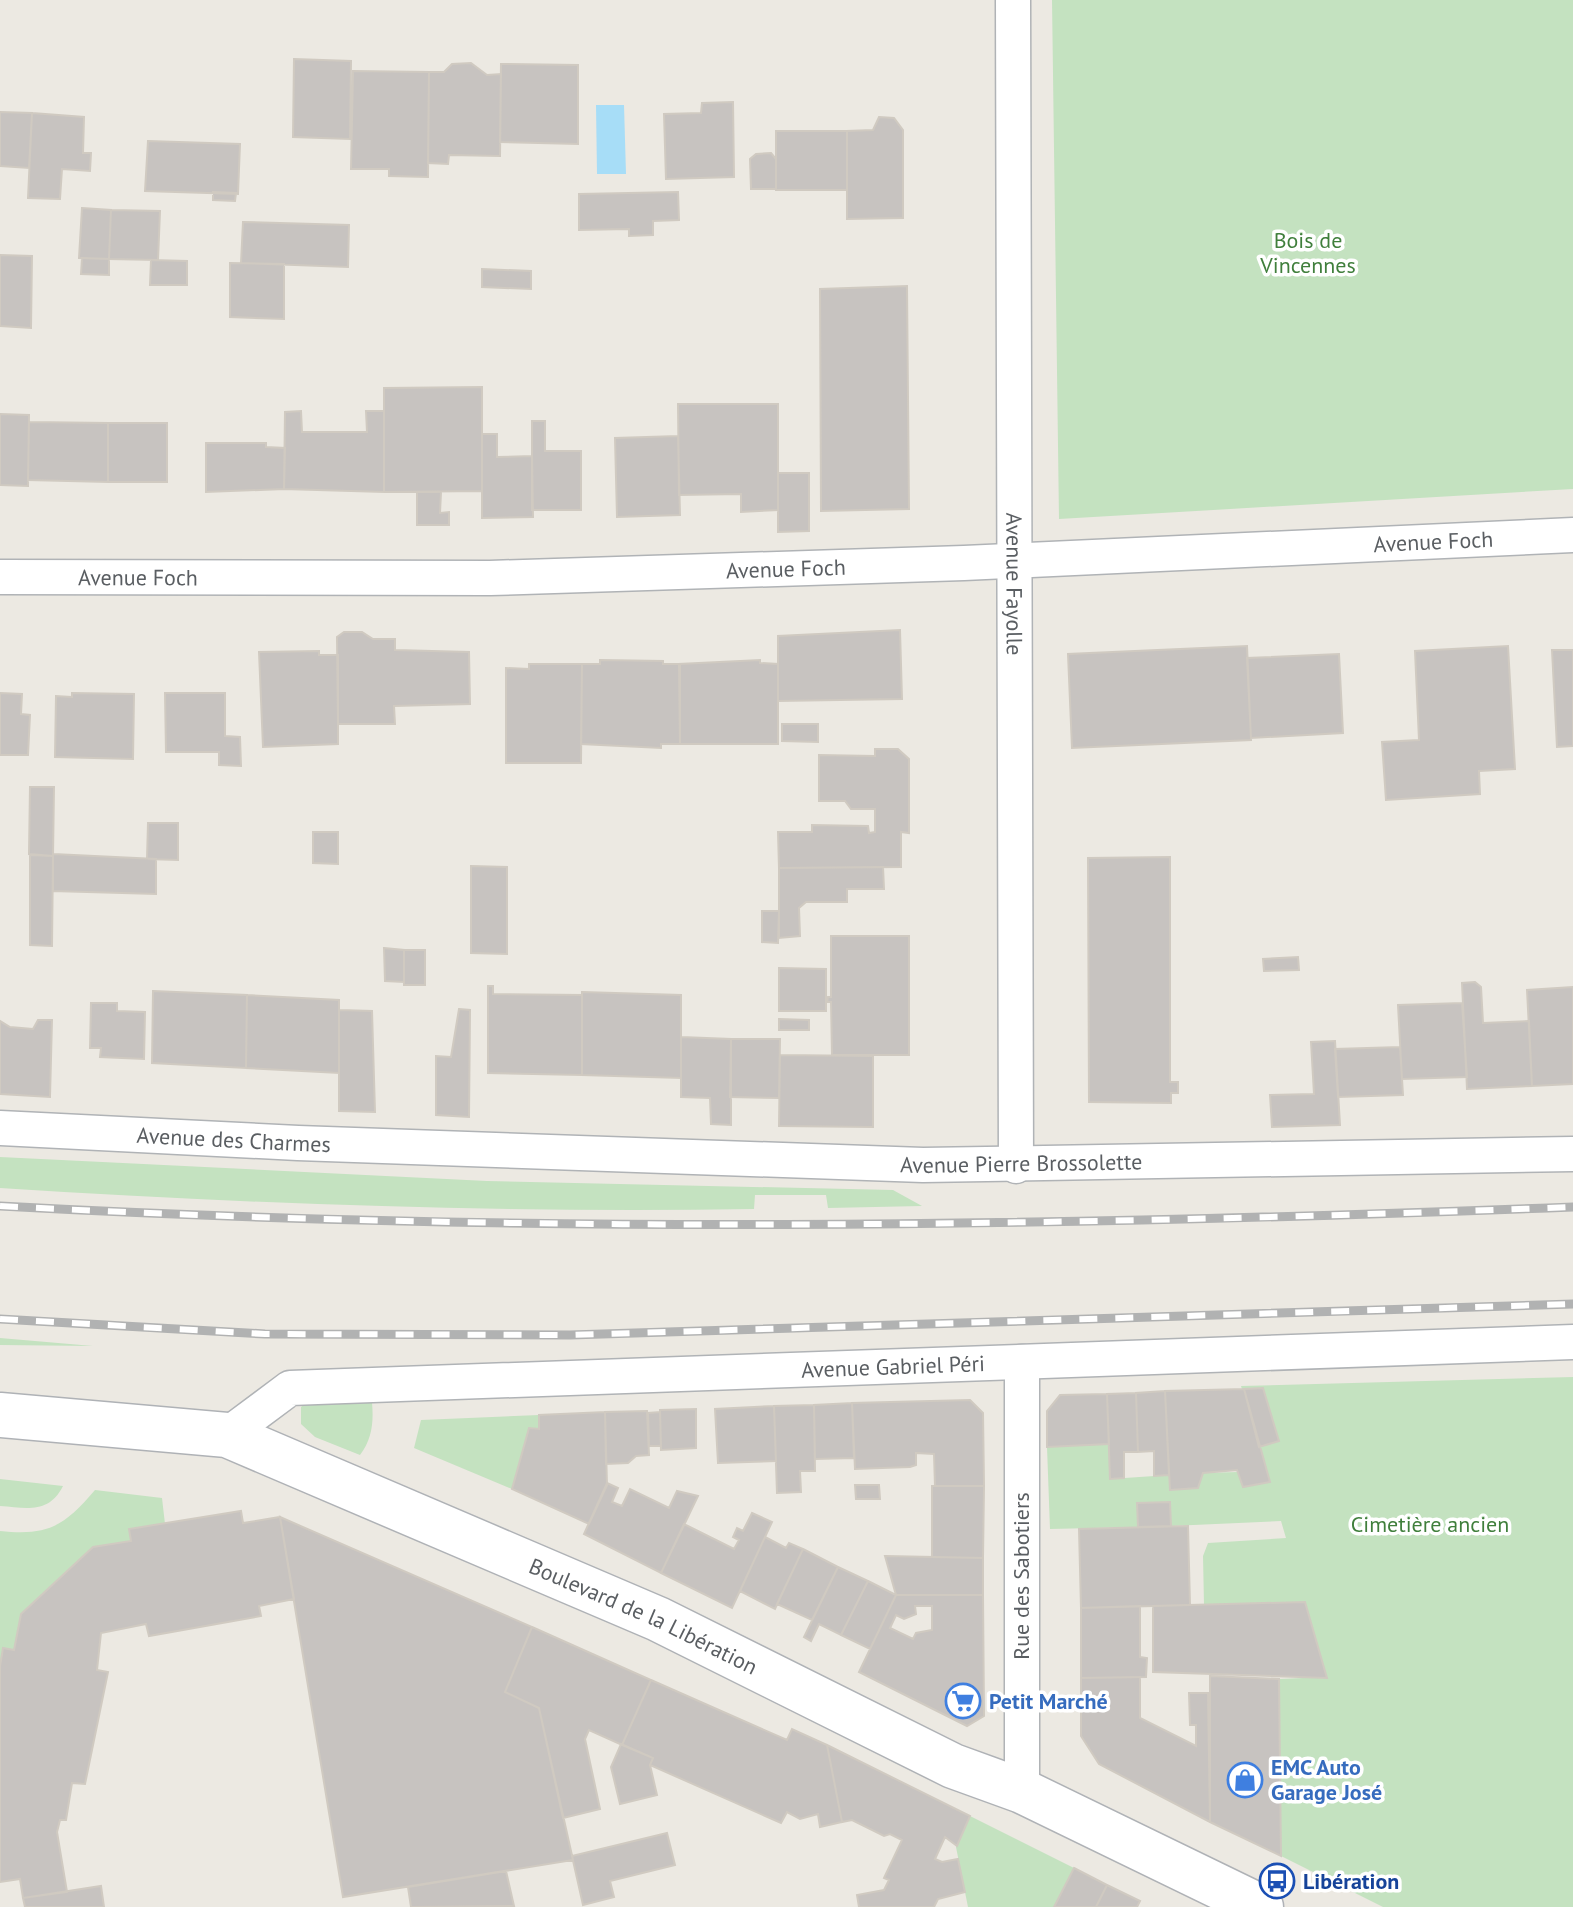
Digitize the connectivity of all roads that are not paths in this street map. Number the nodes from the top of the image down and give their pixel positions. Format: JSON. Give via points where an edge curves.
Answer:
{"nodes":[{"id":1,"x":1013,"y":0,"type":"edge"},
{"id":2,"x":1573,"y":535,"type":"edge"},
{"id":3,"x":1015,"y":560,"type":"junction"},
{"id":4,"x":0,"y":577,"type":"edge"},
{"id":5,"x":0,"y":1128,"type":"edge"},
{"id":6,"x":468,"y":1148,"type":"joint"},
{"id":7,"x":1573,"y":1154,"type":"edge"},
{"id":8,"x":1016,"y":1166,"type":"junction"},
{"id":9,"x":1573,"y":1342,"type":"edge"},
{"id":10,"x":1022,"y":1362,"type":"junction"},
{"id":11,"x":0,"y":1415,"type":"edge"},
{"id":12,"x":227,"y":1435,"type":"junction"},
{"id":13,"x":1022,"y":1791,"type":"junction"},
{"id":14,"x":1261,"y":1907,"type":"edge"}],
"edges":[{"from":1,"to":3,"type":"street","name":"Avenue Fayolle"},
{"from":2,"to":3,"type":"street","name":"Avenue Foch"},
{"from":3,"to":4,"type":"street","name":"Avenue Foch","via":[[410,579]]},
{"from":3,"to":8,"type":"street","name":"Avenue Fayolle"},
{"from":5,"to":6,"type":"street","name":"Avenue des Charmes"},
{"from":6,"to":8,"type":"street","name":"Avenue Pierre Brossolette"},
{"from":7,"to":8,"type":"street","name":"Avenue Pierre Brossolette"},
{"from":9,"to":10,"type":"street","name":"Avenue Gabriel Péri"},
{"from":10,"to":12,"type":"street","name":"Avenue Gabriel Péri","via":[[290,1388]]},
{"from":10,"to":13,"type":"street","name":"Rue des Sabotiers"},
{"from":11,"to":12,"type":"main road","name":"Boulevard de la Libération"},
{"from":12,"to":13,"type":"main road","name":"Boulevard de la Libération","via":[[658,1619],[953,1766]]},
{"from":13,"to":14,"type":"main road","name":"Boulevard de la Libération"}]}
